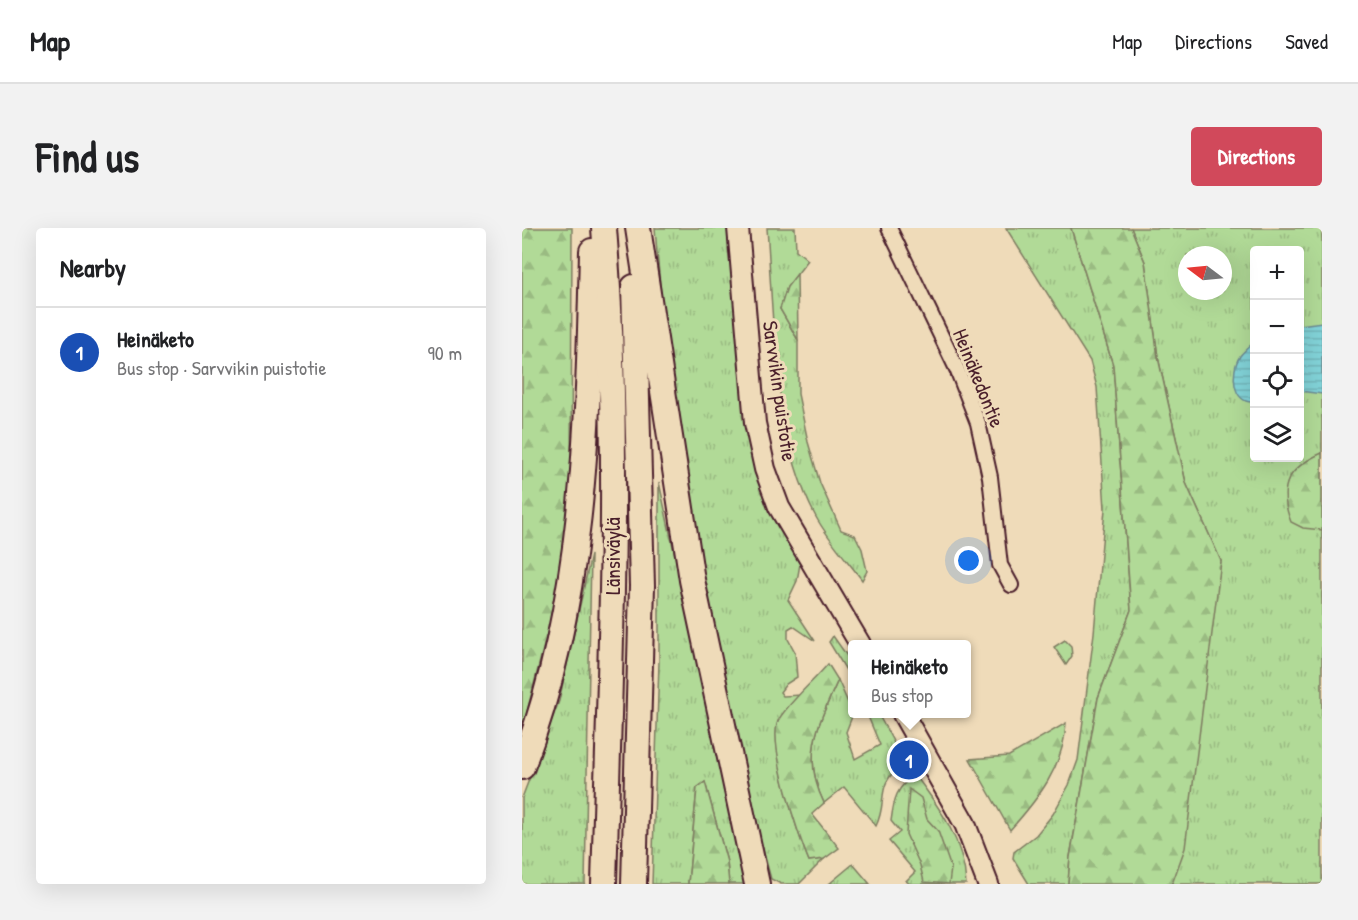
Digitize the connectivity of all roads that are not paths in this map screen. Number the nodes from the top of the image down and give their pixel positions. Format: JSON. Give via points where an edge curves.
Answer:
{"nodes":[{"id":1,"x":593,"y":228,"type":"edge"},
{"id":2,"x":604,"y":228,"type":"edge"},
{"id":3,"x":630,"y":228,"type":"edge"},
{"id":4,"x":638,"y":228,"type":"edge"},
{"id":5,"x":738,"y":228,"type":"edge"},
{"id":6,"x":889,"y":228,"type":"edge"},
{"id":7,"x":1011,"y":585,"type":"dead end"},
{"id":8,"x":857,"y":640,"type":"edge"},
{"id":9,"x":905,"y":718,"type":"edge"},
{"id":10,"x":522,"y":767,"type":"edge"},
{"id":11,"x":604,"y":884,"type":"edge"},
{"id":12,"x":634,"y":884,"type":"edge"},
{"id":13,"x":757,"y":884,"type":"edge"},
{"id":14,"x":988,"y":884,"type":"edge"}],
"edges":[{"from":1,"to":10,"type":"highway","via":[[588,425],[573,578],[548,692]]},
{"from":2,"to":11,"type":"highway","name":"Länsiväylä","via":[[610,303],[613,561]]},
{"from":3,"to":12,"type":"highway","name":"Länsiväylä","via":[[642,586]]},
{"from":4,"to":13,"type":"highway","via":[[692,580]]},
{"from":5,"to":8,"type":"main road","name":"Sarvvikin puistotie","via":[[755,423],[765,469],[779,507]]},
{"from":6,"to":7,"type":"street","name":"Heinäkedontie","via":[[957,369],[978,423],[990,477],[999,565]]},
{"from":9,"to":14,"type":"main road","via":[[965,824]]}]}
